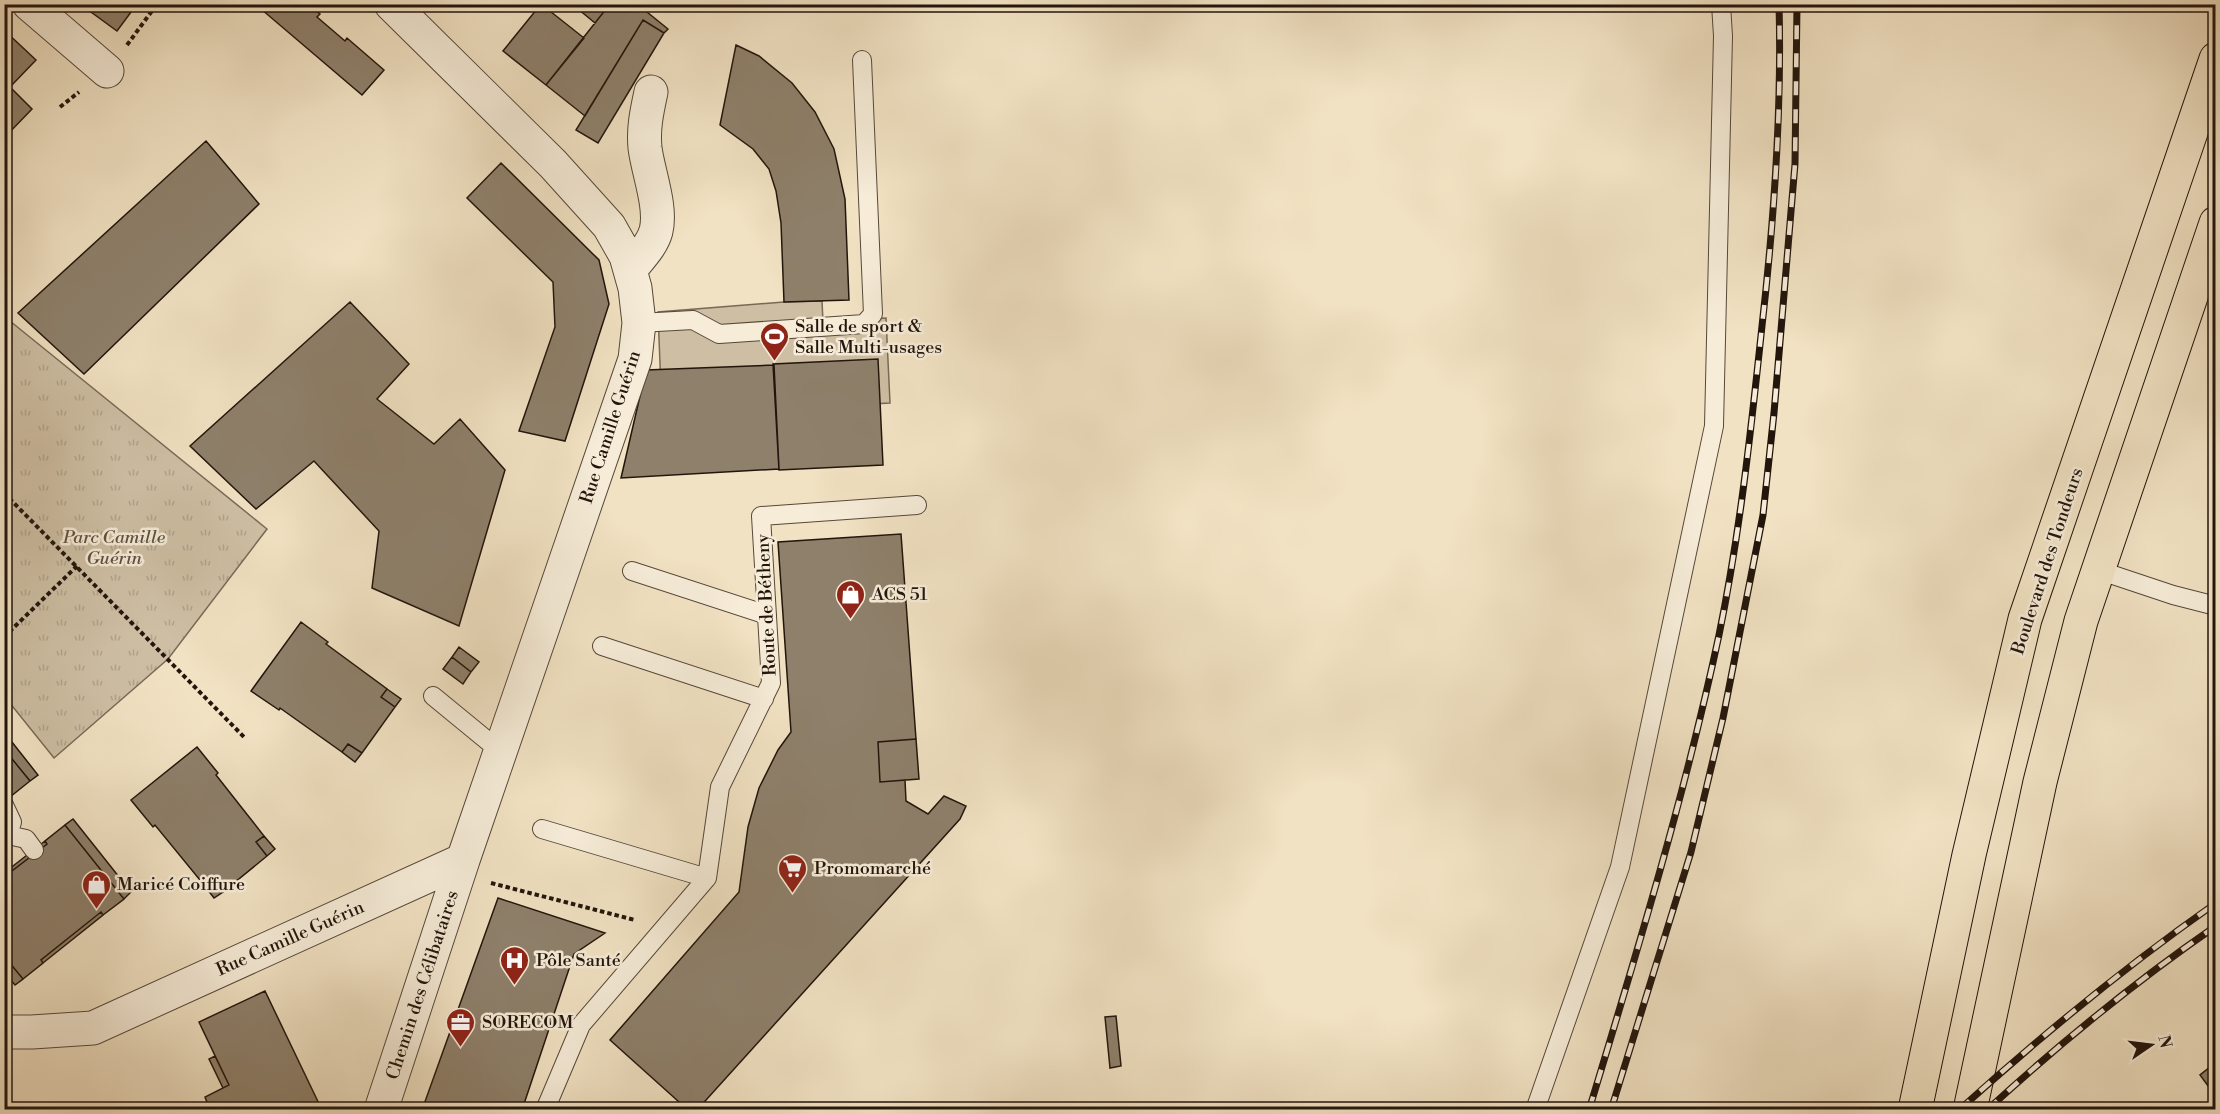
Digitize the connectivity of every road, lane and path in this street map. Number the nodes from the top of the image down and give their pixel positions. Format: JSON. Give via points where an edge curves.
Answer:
{"nodes":[{"id":1,"x":28,"y":4,"type":"edge"},
{"id":2,"x":157,"y":4,"type":"edge"},
{"id":3,"x":391,"y":4,"type":"edge"},
{"id":4,"x":1721,"y":4,"type":"edge"},
{"id":5,"x":2216,"y":59,"type":"edge"},
{"id":6,"x":862,"y":60,"type":"dead end"},
{"id":7,"x":107,"y":71,"type":"joint"},
{"id":8,"x":651,"y":92,"type":"dead end"},
{"id":9,"x":2216,"y":223,"type":"edge"},
{"id":10,"x":630,"y":270,"type":"junction"},
{"id":11,"x":639,"y":322,"type":"junction"},
{"id":12,"x":4,"y":493,"type":"edge"},
{"id":13,"x":917,"y":505,"type":"dead end"},
{"id":14,"x":76,"y":566,"type":"junction"},
{"id":15,"x":2098,"y":570,"type":"junction"},
{"id":16,"x":632,"y":571,"type":"dead end"},
{"id":17,"x":2216,"y":606,"type":"edge"},
{"id":18,"x":767,"y":615,"type":"junction"},
{"id":19,"x":4,"y":637,"type":"edge"},
{"id":20,"x":602,"y":646,"type":"dead end"},
{"id":21,"x":433,"y":696,"type":"dead end"},
{"id":22,"x":764,"y":699,"type":"junction"},
{"id":23,"x":244,"y":737,"type":"dead end"},
{"id":24,"x":500,"y":750,"type":"junction"},
{"id":25,"x":4,"y":805,"type":"edge"},
{"id":26,"x":542,"y":829,"type":"dead end"},
{"id":27,"x":6,"y":836,"type":"edge"},
{"id":28,"x":34,"y":849,"type":"dead end"},
{"id":29,"x":460,"y":867,"type":"junction"},
{"id":30,"x":706,"y":878,"type":"junction"},
{"id":31,"x":664,"y":927,"type":"junction"},
{"id":32,"x":4,"y":1032,"type":"edge"},
{"id":33,"x":381,"y":1110,"type":"edge"},
{"id":34,"x":545,"y":1110,"type":"edge"},
{"id":35,"x":1535,"y":1110,"type":"edge"},
{"id":36,"x":1915,"y":1110,"type":"edge"},
{"id":37,"x":1970,"y":1110,"type":"edge"}],
"edges":[{"from":1,"to":7,"type":"street"},
{"from":2,"to":7,"type":"path"},
{"from":3,"to":10,"type":"street","name":"Rue Camille Guérin","via":[[553,164],[609,226]]},
{"from":4,"to":35,"type":"lane","via":[[1714,426],[1620,867]]},
{"from":5,"to":36,"type":"highway","name":"Boulevard des Tondeurs","via":[[2025,619],[1969,855]]},
{"from":6,"to":11,"type":"lane","via":[[873,314],[864,324],[719,334],[693,320]]},
{"from":8,"to":10,"type":"street","via":[[644,126],[657,229]]},
{"from":9,"to":15,"type":"highway"},
{"from":10,"to":11,"type":"street","name":"Rue Camille Guérin"},
{"from":11,"to":24,"type":"street","name":"Rue Camille Guérin","via":[[635,359]]},
{"from":12,"to":14,"type":"path"},
{"from":13,"to":18,"type":"lane","name":"Route de Bétheny","via":[[761,516]]},
{"from":14,"to":19,"type":"path"},
{"from":14,"to":23,"type":"path"},
{"from":15,"to":17,"type":"lane"},
{"from":15,"to":37,"type":"highway","via":[[2040,782]]},
{"from":16,"to":18,"type":"lane"},
{"from":18,"to":22,"type":"lane","name":"Route de Bétheny","via":[[771,683]]},
{"from":20,"to":22,"type":"lane"},
{"from":21,"to":24,"type":"lane"},
{"from":22,"to":30,"type":"lane","name":"Route de Bétheny","via":[[720,787]]},
{"from":24,"to":29,"type":"street","name":"Rue Camille Guérin"},
{"from":25,"to":27,"type":"lane","via":[[12,822]]},
{"from":26,"to":30,"type":"lane"},
{"from":27,"to":28,"type":"lane","via":[[26,839]]},
{"from":29,"to":31,"type":"path"},
{"from":29,"to":32,"type":"street","name":"Rue Camille Guérin","via":[[93,1028]]},
{"from":29,"to":33,"type":"street","name":"Chemin des Célibataires"},
{"from":30,"to":31,"type":"lane"},
{"from":31,"to":34,"type":"lane","via":[[581,1025]]}]}
